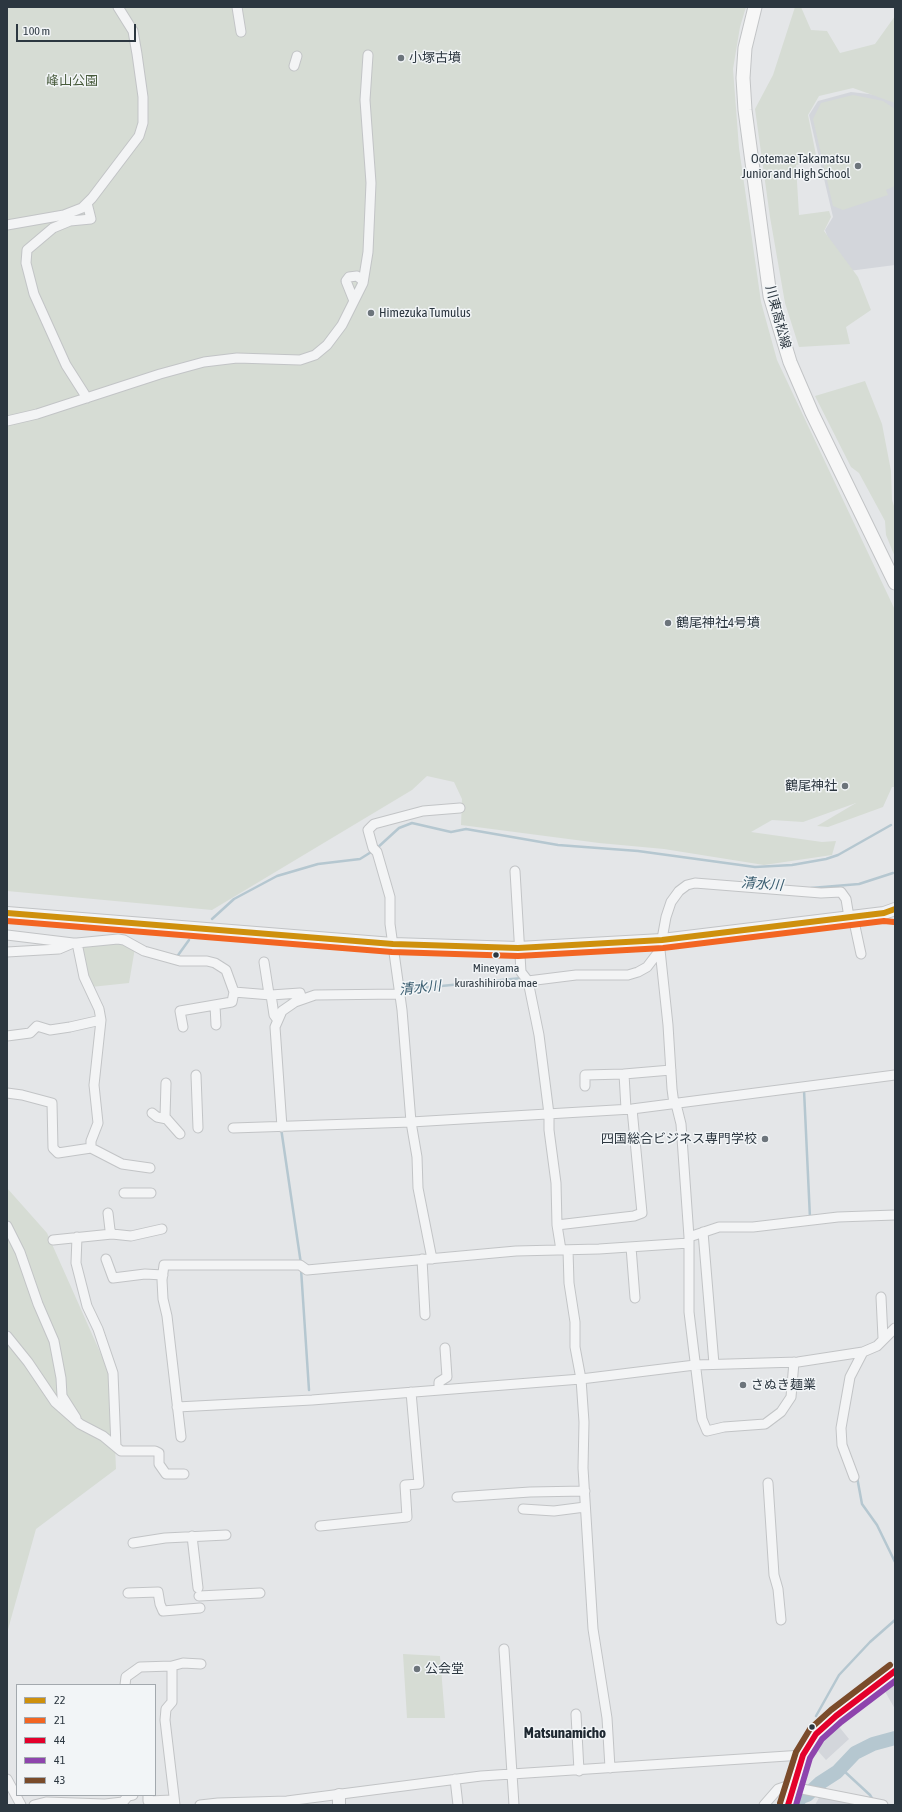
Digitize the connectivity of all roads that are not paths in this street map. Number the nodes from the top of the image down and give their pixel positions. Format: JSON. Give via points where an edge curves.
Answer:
{"nodes":[{"id":1,"x":118,"y":7,"type":"edge"},
{"id":2,"x":238,"y":7,"type":"edge"},
{"id":3,"x":755,"y":7,"type":"edge"},
{"id":4,"x":241,"y":32,"type":"dead end"},
{"id":5,"x":368,"y":54,"type":"dead end"},
{"id":6,"x":296,"y":56,"type":"dead end"},
{"id":7,"x":294,"y":66,"type":"dead end"},
{"id":8,"x":87,"y":203,"type":"junction"},
{"id":9,"x":7,"y":225,"type":"edge"},
{"id":10,"x":363,"y":283,"type":"junction"},
{"id":11,"x":354,"y":301,"type":"junction"},
{"id":12,"x":87,"y":398,"type":"junction"},
{"id":13,"x":7,"y":420,"type":"edge"},
{"id":14,"x":895,"y":583,"type":"edge"},
{"id":15,"x":460,"y":808,"type":"dead end"},
{"id":16,"x":515,"y":870,"type":"dead end"},
{"id":17,"x":891,"y":912,"type":"edge"},
{"id":18,"x":7,"y":913,"type":"edge"},
{"id":19,"x":851,"y":917,"type":"junction"},
{"id":20,"x":7,"y":935,"type":"edge"},
{"id":21,"x":75,"y":943,"type":"junction"},
{"id":22,"x":393,"y":944,"type":"junction"},
{"id":23,"x":661,"y":945,"type":"junction"},
{"id":24,"x":518,"y":948,"type":"junction"},
{"id":25,"x":7,"y":952,"type":"edge"},
{"id":26,"x":861,"y":954,"type":"dead end"},
{"id":27,"x":264,"y":962,"type":"dead end"},
{"id":28,"x":526,"y":978,"type":"junction"},
{"id":29,"x":399,"y":990,"type":"junction"},
{"id":30,"x":234,"y":992,"type":"junction"},
{"id":31,"x":270,"y":994,"type":"junction"},
{"id":32,"x":301,"y":996,"type":"junction"},
{"id":33,"x":215,"y":1005,"type":"junction"},
{"id":34,"x":275,"y":1017,"type":"junction"},
{"id":35,"x":100,"y":1020,"type":"junction"},
{"id":36,"x":216,"y":1025,"type":"dead end"},
{"id":37,"x":183,"y":1027,"type":"dead end"},
{"id":38,"x":7,"y":1036,"type":"edge"},
{"id":39,"x":671,"y":1070,"type":"junction"},
{"id":40,"x":624,"y":1074,"type":"junction"},
{"id":41,"x":196,"y":1075,"type":"dead end"},
{"id":42,"x":895,"y":1075,"type":"edge"},
{"id":43,"x":166,"y":1083,"type":"dead end"},
{"id":44,"x":586,"y":1086,"type":"dead end"},
{"id":45,"x":7,"y":1093,"type":"edge"},
{"id":46,"x":675,"y":1104,"type":"junction"},
{"id":47,"x":629,"y":1109,"type":"junction"},
{"id":48,"x":152,"y":1113,"type":"dead end"},
{"id":49,"x":549,"y":1114,"type":"junction"},
{"id":50,"x":167,"y":1119,"type":"junction"},
{"id":51,"x":411,"y":1122,"type":"junction"},
{"id":52,"x":282,"y":1127,"type":"junction"},
{"id":53,"x":198,"y":1128,"type":"dead end"},
{"id":54,"x":233,"y":1128,"type":"dead end"},
{"id":55,"x":180,"y":1134,"type":"dead end"},
{"id":56,"x":91,"y":1148,"type":"junction"},
{"id":57,"x":150,"y":1168,"type":"dead end"},
{"id":58,"x":124,"y":1193,"type":"dead end"},
{"id":59,"x":151,"y":1194,"type":"dead end"},
{"id":60,"x":108,"y":1213,"type":"dead end"},
{"id":61,"x":895,"y":1214,"type":"edge"},
{"id":62,"x":557,"y":1225,"type":"junction"},
{"id":63,"x":7,"y":1226,"type":"edge"},
{"id":64,"x":162,"y":1229,"type":"dead end"},
{"id":65,"x":703,"y":1232,"type":"junction"},
{"id":66,"x":112,"y":1234,"type":"junction"},
{"id":67,"x":77,"y":1237,"type":"junction"},
{"id":68,"x":53,"y":1240,"type":"dead end"},
{"id":69,"x":689,"y":1240,"type":"junction"},
{"id":70,"x":631,"y":1247,"type":"junction"},
{"id":71,"x":565,"y":1250,"type":"junction"},
{"id":72,"x":432,"y":1258,"type":"junction"},
{"id":73,"x":106,"y":1259,"type":"dead end"},
{"id":74,"x":422,"y":1259,"type":"junction"},
{"id":75,"x":163,"y":1275,"type":"junction"},
{"id":76,"x":881,"y":1297,"type":"dead end"},
{"id":77,"x":635,"y":1298,"type":"dead end"},
{"id":78,"x":425,"y":1315,"type":"dead end"},
{"id":79,"x":895,"y":1328,"type":"edge"},
{"id":80,"x":7,"y":1336,"type":"edge"},
{"id":81,"x":884,"y":1338,"type":"junction"},
{"id":82,"x":445,"y":1348,"type":"dead end"},
{"id":83,"x":863,"y":1352,"type":"junction"},
{"id":84,"x":794,"y":1362,"type":"junction"},
{"id":85,"x":714,"y":1364,"type":"junction"},
{"id":86,"x":695,"y":1365,"type":"junction"},
{"id":87,"x":581,"y":1379,"type":"junction"},
{"id":88,"x":439,"y":1390,"type":"junction"},
{"id":89,"x":411,"y":1392,"type":"junction"},
{"id":90,"x":177,"y":1407,"type":"junction"},
{"id":91,"x":80,"y":1424,"type":"junction"},
{"id":92,"x":181,"y":1437,"type":"dead end"},
{"id":93,"x":116,"y":1447,"type":"junction"},
{"id":94,"x":184,"y":1474,"type":"dead end"},
{"id":95,"x":854,"y":1477,"type":"dead end"},
{"id":96,"x":768,"y":1482,"type":"dead end"},
{"id":97,"x":585,"y":1491,"type":"junction"},
{"id":98,"x":457,"y":1497,"type":"dead end"},
{"id":99,"x":585,"y":1507,"type":"junction"},
{"id":100,"x":523,"y":1509,"type":"dead end"},
{"id":101,"x":320,"y":1526,"type":"dead end"},
{"id":102,"x":226,"y":1535,"type":"dead end"},
{"id":103,"x":192,"y":1536,"type":"junction"},
{"id":104,"x":133,"y":1543,"type":"dead end"},
{"id":105,"x":128,"y":1593,"type":"dead end"},
{"id":106,"x":260,"y":1593,"type":"dead end"},
{"id":107,"x":200,"y":1608,"type":"dead end"},
{"id":108,"x":781,"y":1620,"type":"dead end"},
{"id":109,"x":504,"y":1649,"type":"dead end"},
{"id":110,"x":201,"y":1664,"type":"dead end"},
{"id":111,"x":172,"y":1666,"type":"junction"},
{"id":112,"x":895,"y":1671,"type":"edge"},
{"id":113,"x":125,"y":1684,"type":"edge"},
{"id":114,"x":576,"y":1714,"type":"dead end"},
{"id":115,"x":803,"y":1755,"type":"junction"},
{"id":116,"x":610,"y":1768,"type":"junction"},
{"id":117,"x":579,"y":1771,"type":"junction"},
{"id":118,"x":512,"y":1774,"type":"junction"},
{"id":119,"x":7,"y":1779,"type":"edge"},
{"id":120,"x":455,"y":1779,"type":"junction"},
{"id":121,"x":799,"y":1787,"type":"junction"},
{"id":122,"x":128,"y":1796,"type":"edge"},
{"id":123,"x":148,"y":1796,"type":"edge"},
{"id":124,"x":339,"y":1800,"type":"edge"},
{"id":125,"x":17,"y":1803,"type":"edge"},
{"id":126,"x":174,"y":1803,"type":"edge"},
{"id":127,"x":219,"y":1804,"type":"edge"},
{"id":128,"x":34,"y":1805,"type":"edge"},
{"id":129,"x":200,"y":1805,"type":"edge"},
{"id":130,"x":458,"y":1805,"type":"edge"},
{"id":131,"x":514,"y":1805,"type":"edge"},
{"id":132,"x":764,"y":1805,"type":"edge"},
{"id":133,"x":788,"y":1805,"type":"edge"},
{"id":134,"x":883,"y":1805,"type":"edge"}],
"edges":[{"from":1,"to":8,"type":"street","via":[[133,31],[143,97],[143,123],[139,136]]},
{"from":2,"to":4,"type":"street"},
{"from":3,"to":14,"type":"main road","name":"川東高松線","via":[[745,48],[745,110],[770,296],[790,362],[812,413]]},
{"from":5,"to":10,"type":"street","via":[[365,100],[372,183],[368,252]]},
{"from":6,"to":7,"type":"street"},
{"from":8,"to":9,"type":"street","via":[[82,208],[64,215]]},
{"from":8,"to":12,"type":"street","via":[[91,219],[70,221],[53,228],[27,250],[26,263],[37,301],[66,365]]},
{"from":10,"to":11,"type":"street"},
{"from":10,"to":11,"type":"street","via":[[357,276],[346,281]]},
{"from":11,"to":12,"type":"street","via":[[342,325],[327,345],[315,355],[300,360],[237,358],[204,362]]},
{"from":12,"to":13,"type":"street","via":[[37,414]]},
{"from":15,"to":22,"type":"street","via":[[423,810],[374,824],[368,830],[390,897]]},
{"from":16,"to":24,"type":"street"},
{"from":17,"to":19,"type":"street"},
{"from":18,"to":22,"type":"street"},
{"from":19,"to":23,"type":"street"},
{"from":19,"to":23,"type":"street","via":[[846,899],[841,892],[821,893],[695,883],[679,891],[671,902]]},
{"from":19,"to":26,"type":"street"},
{"from":20,"to":21,"type":"street"},
{"from":21,"to":25,"type":"street","via":[[59,949]]},
{"from":21,"to":30,"type":"street","via":[[118,939],[144,951],[180,961],[215,963],[229,974]]},
{"from":21,"to":35,"type":"street","via":[[84,976],[99,1009]]},
{"from":22,"to":24,"type":"street"},
{"from":22,"to":29,"type":"street"},
{"from":23,"to":24,"type":"street"},
{"from":23,"to":28,"type":"street","via":[[647,967],[628,975]]},
{"from":23,"to":39,"type":"street"},
{"from":24,"to":28,"type":"street"},
{"from":27,"to":31,"type":"street"},
{"from":28,"to":49,"type":"street","via":[[539,1035]]},
{"from":29,"to":32,"type":"street"},
{"from":29,"to":51,"type":"street"},
{"from":30,"to":31,"type":"street"},
{"from":30,"to":33,"type":"street","via":[[232,1002]]},
{"from":31,"to":32,"type":"street"},
{"from":31,"to":34,"type":"street"},
{"from":32,"to":34,"type":"street"},
{"from":33,"to":36,"type":"street"},
{"from":33,"to":37,"type":"street","via":[[180,1011]]},
{"from":34,"to":52,"type":"street"},
{"from":35,"to":38,"type":"street","via":[[50,1030],[37,1026],[30,1033]]},
{"from":35,"to":56,"type":"street","via":[[94,1085],[98,1123]]},
{"from":39,"to":40,"type":"street"},
{"from":39,"to":46,"type":"street"},
{"from":40,"to":44,"type":"street","via":[[585,1076]]},
{"from":40,"to":47,"type":"street"},
{"from":41,"to":53,"type":"street"},
{"from":42,"to":46,"type":"street","via":[[855,1078]]},
{"from":43,"to":50,"type":"street"},
{"from":45,"to":56,"type":"street","via":[[22,1094],[52,1103],[54,1148],[58,1153]]},
{"from":46,"to":47,"type":"street"},
{"from":46,"to":69,"type":"street","via":[[681,1124]]},
{"from":47,"to":49,"type":"street"},
{"from":47,"to":62,"type":"street","via":[[642,1213]]},
{"from":48,"to":50,"type":"street"},
{"from":49,"to":51,"type":"street"},
{"from":49,"to":62,"type":"street","via":[[548,1130],[556,1183]]},
{"from":50,"to":55,"type":"street"},
{"from":51,"to":52,"type":"street"},
{"from":51,"to":72,"type":"street","via":[[417,1156],[418,1188]]},
{"from":52,"to":54,"type":"street"},
{"from":56,"to":57,"type":"street","via":[[122,1164]]},
{"from":58,"to":59,"type":"street"},
{"from":60,"to":66,"type":"street"},
{"from":61,"to":65,"type":"street","via":[[838,1217],[753,1227],[719,1227]]},
{"from":62,"to":71,"type":"street"},
{"from":63,"to":91,"type":"street","via":[[20,1252],[54,1341],[62,1396]]},
{"from":64,"to":66,"type":"street","via":[[131,1236]]},
{"from":65,"to":69,"type":"street"},
{"from":65,"to":85,"type":"street"},
{"from":66,"to":67,"type":"street"},
{"from":67,"to":68,"type":"street"},
{"from":67,"to":93,"type":"street","via":[[76,1263],[86,1306],[98,1329],[113,1373]]},
{"from":69,"to":70,"type":"street"},
{"from":69,"to":86,"type":"street","via":[[689,1312]]},
{"from":70,"to":71,"type":"street"},
{"from":70,"to":77,"type":"street"},
{"from":71,"to":72,"type":"street"},
{"from":71,"to":87,"type":"street","via":[[575,1322],[575,1347]]},
{"from":72,"to":74,"type":"street"},
{"from":73,"to":75,"type":"street","via":[[113,1278],[145,1274]]},
{"from":74,"to":75,"type":"street","via":[[306,1270],[300,1265],[164,1265]]},
{"from":74,"to":78,"type":"street"},
{"from":75,"to":90,"type":"street","via":[[163,1299]]},
{"from":76,"to":81,"type":"street"},
{"from":79,"to":81,"type":"street"},
{"from":80,"to":91,"type":"street","via":[[55,1402]]},
{"from":81,"to":83,"type":"street","via":[[877,1346]]},
{"from":82,"to":88,"type":"street","via":[[447,1377],[439,1382]]},
{"from":83,"to":84,"type":"street"},
{"from":83,"to":95,"type":"street","via":[[850,1377],[841,1428],[842,1444]]},
{"from":84,"to":85,"type":"street"},
{"from":84,"to":86,"type":"street","via":[[791,1397],[781,1412],[765,1424],[707,1431],[702,1420]]},
{"from":85,"to":86,"type":"street"},
{"from":86,"to":87,"type":"street"},
{"from":87,"to":88,"type":"street"},
{"from":87,"to":97,"type":"street"},
{"from":88,"to":89,"type":"street"},
{"from":89,"to":90,"type":"street"},
{"from":89,"to":101,"type":"street","via":[[419,1484],[405,1485],[407,1517]]},
{"from":90,"to":92,"type":"street"},
{"from":91,"to":93,"type":"street","via":[[103,1436]]},
{"from":93,"to":94,"type":"street","via":[[121,1451],[155,1451],[158,1453],[159,1464],[166,1474]]},
{"from":96,"to":108,"type":"street","via":[[774,1575]]},
{"from":97,"to":98,"type":"street"},
{"from":97,"to":99,"type":"street"},
{"from":99,"to":100,"type":"street","via":[[554,1511]]},
{"from":99,"to":116,"type":"street","via":[[593,1629],[607,1718]]},
{"from":102,"to":103,"type":"street"},
{"from":103,"to":104,"type":"street"},
{"from":103,"to":106,"type":"street","via":[[199,1592],[241,1598]]},
{"from":105,"to":107,"type":"street","via":[[158,1592],[163,1611]]},
{"from":109,"to":118,"type":"street"},
{"from":110,"to":111,"type":"street","via":[[183,1663]]},
{"from":111,"to":113,"type":"street","via":[[140,1667],[126,1677]]},
{"from":111,"to":126,"type":"street","via":[[172,1702],[166,1709],[165,1720]]},
{"from":112,"to":115,"type":"main road","via":[[823,1727]]},
{"from":114,"to":117,"type":"street"},
{"from":115,"to":116,"type":"street"},
{"from":115,"to":121,"type":"main road"},
{"from":116,"to":117,"type":"street"},
{"from":117,"to":118,"type":"street"},
{"from":118,"to":120,"type":"street"},
{"from":118,"to":131,"type":"street"},
{"from":119,"to":125,"type":"street"},
{"from":120,"to":124,"type":"street"},
{"from":120,"to":130,"type":"street"},
{"from":121,"to":132,"type":"street","via":[[782,1786]]},
{"from":121,"to":133,"type":"main road"},
{"from":121,"to":134,"type":"street"},
{"from":122,"to":128,"type":"street","via":[[123,1802],[117,1803],[46,1802]]},
{"from":123,"to":126,"type":"street","via":[[148,1801]]},
{"from":124,"to":127,"type":"street"},
{"from":127,"to":129,"type":"street"}]}
